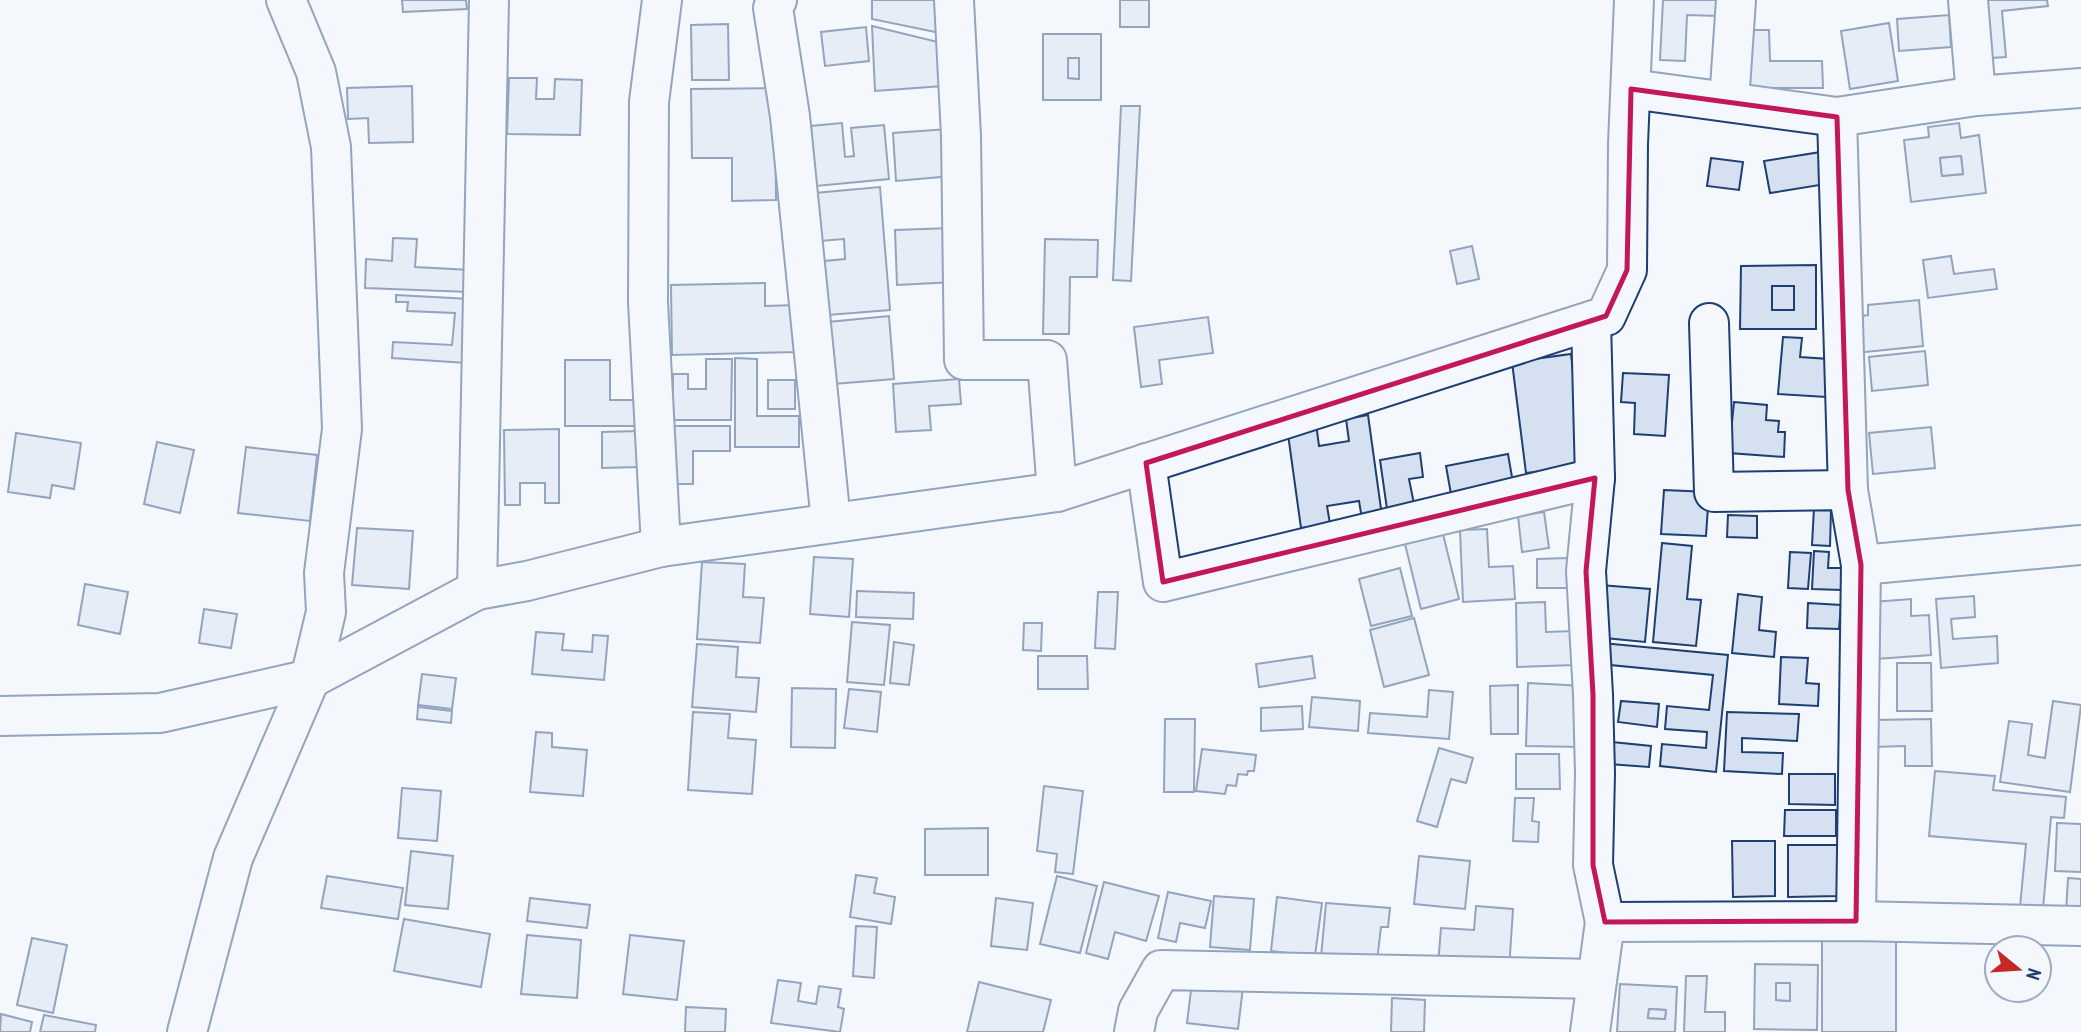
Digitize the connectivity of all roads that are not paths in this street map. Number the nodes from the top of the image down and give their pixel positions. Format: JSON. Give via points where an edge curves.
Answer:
{"nodes":[{"id":1,"x":286,"y":0,"type":"edge"},
{"id":2,"x":489,"y":0,"type":"edge"},
{"id":3,"x":662,"y":0,"type":"edge"},
{"id":4,"x":777,"y":0,"type":"edge"},
{"id":5,"x":954,"y":0,"type":"edge"},
{"id":6,"x":1634,"y":0,"type":"edge"},
{"id":7,"x":1736,"y":0,"type":"edge"},
{"id":8,"x":1968,"y":0,"type":"edge"},
{"id":9,"x":2081,"y":88,"type":"edge"},
{"id":10,"x":1632,"y":89,"type":"junction"},
{"id":11,"x":1976,"y":96,"type":"junction"},
{"id":12,"x":1729,"y":102,"type":"junction"},
{"id":13,"x":1838,"y":117,"type":"junction"},
{"id":14,"x":1591,"y":321,"type":"junction"},
{"id":15,"x":1709,"y":323,"type":"dead end"},
{"id":16,"x":1146,"y":463,"type":"junction"},
{"id":17,"x":1595,"y":478,"type":"junction"},
{"id":18,"x":1848,"y":490,"type":"junction"},
{"id":19,"x":1057,"y":492,"type":"junction"},
{"id":20,"x":831,"y":522,"type":"junction"},
{"id":21,"x":2081,"y":545,"type":"edge"},
{"id":22,"x":660,"y":547,"type":"junction"},
{"id":23,"x":1861,"y":565,"type":"junction"},
{"id":24,"x":477,"y":590,"type":"junction"},
{"id":25,"x":310,"y":679,"type":"junction"},
{"id":26,"x":0,"y":716,"type":"edge"},
{"id":27,"x":1856,"y":921,"type":"junction"},
{"id":28,"x":1605,"y":922,"type":"junction"},
{"id":29,"x":2081,"y":926,"type":"edge"},
{"id":30,"x":1597,"y":979,"type":"junction"},
{"id":31,"x":187,"y":1032,"type":"edge"},
{"id":32,"x":1134,"y":1032,"type":"edge"},
{"id":33,"x":1590,"y":1032,"type":"edge"}],
"edges":[{"from":1,"to":25,"type":"street","via":[[316,72],[331,147],[336,229],[342,429],[324,573],[326,612]]},
{"from":2,"to":24,"type":"street"},
{"from":3,"to":22,"type":"street","via":[[649,102],[648,302]]},
{"from":4,"to":20,"type":"street","via":[[773,8],[790,116]]},
{"from":5,"to":19,"type":"street","via":[[964,360],[1047,360]]},
{"from":6,"to":10,"type":"street"},
{"from":7,"to":12,"type":"street"},
{"from":8,"to":11,"type":"street"},
{"from":9,"to":11,"type":"street"},
{"from":10,"to":12,"type":"street"},
{"from":10,"to":14,"type":"street","via":[[1627,270],[1606,316]]},
{"from":11,"to":13,"type":"street"},
{"from":12,"to":13,"type":"street"},
{"from":13,"to":18,"type":"street"},
{"from":14,"to":16,"type":"street"},
{"from":14,"to":17,"type":"street"},
{"from":15,"to":18,"type":"street","via":[[1714,492]]},
{"from":16,"to":17,"type":"street","via":[[1163,582]]},
{"from":16,"to":19,"type":"street"},
{"from":17,"to":28,"type":"street","via":[[1586,571],[1594,695],[1593,865]]},
{"from":18,"to":23,"type":"street"},
{"from":19,"to":20,"type":"street"},
{"from":20,"to":22,"type":"street"},
{"from":21,"to":23,"type":"street"},
{"from":22,"to":24,"type":"street"},
{"from":23,"to":27,"type":"street"},
{"from":24,"to":25,"type":"street"},
{"from":25,"to":26,"type":"street","via":[[160,713]]},
{"from":25,"to":31,"type":"street","via":[[233,858]]},
{"from":27,"to":28,"type":"street"},
{"from":27,"to":29,"type":"street"},
{"from":28,"to":30,"type":"street"},
{"from":30,"to":32,"type":"street","via":[[1161,970],[1138,1011]]},
{"from":30,"to":33,"type":"street"}]}
